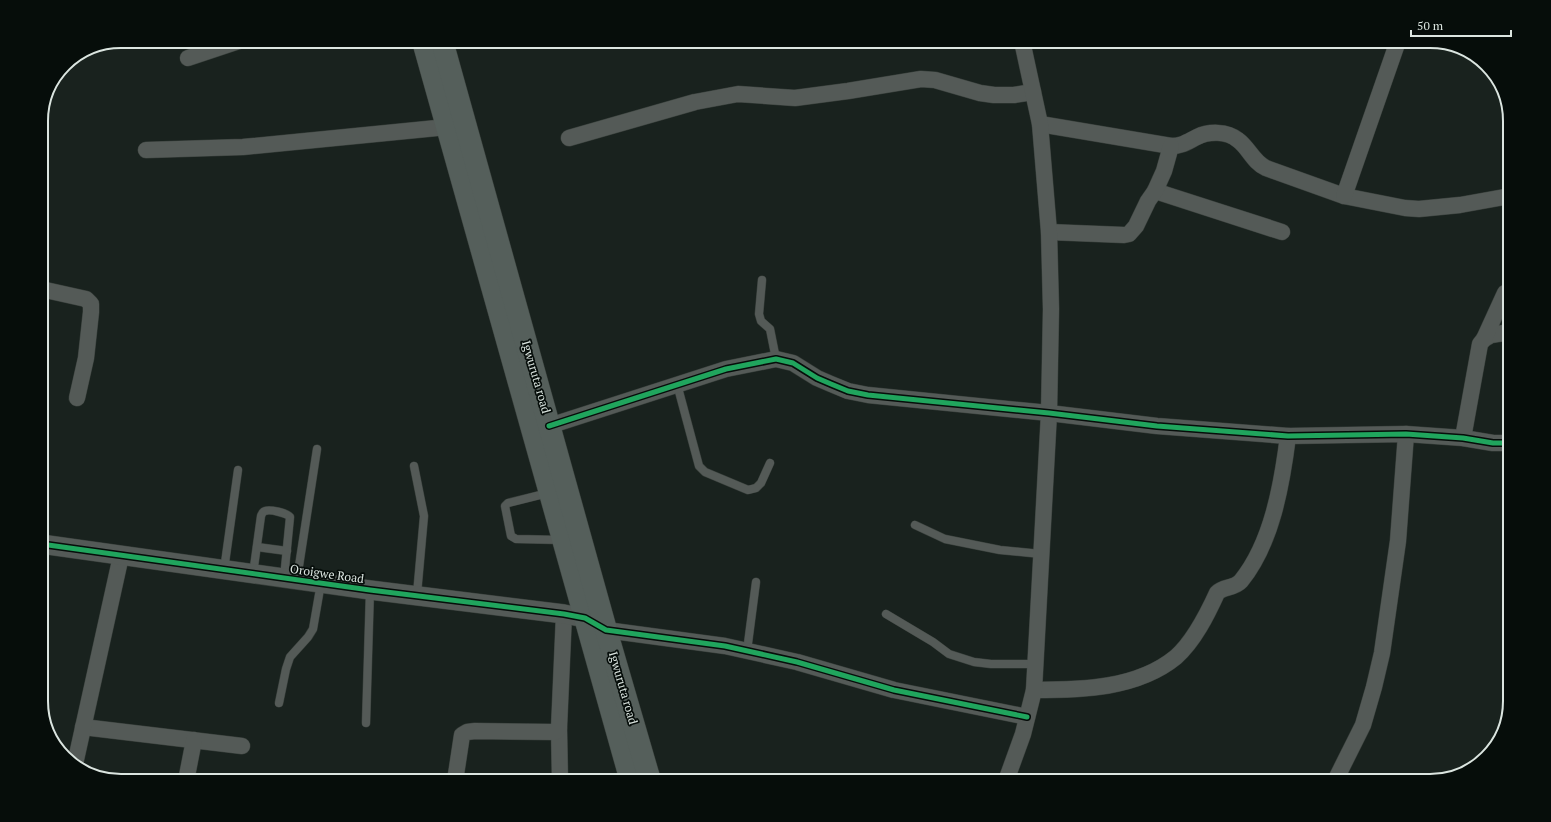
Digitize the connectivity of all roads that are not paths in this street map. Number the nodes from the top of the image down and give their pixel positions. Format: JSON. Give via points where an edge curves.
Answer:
{"nodes":[{"id":1,"x":218,"y":48,"type":"edge"},
{"id":2,"x":425,"y":48,"type":"edge"},
{"id":3,"x":444,"y":48,"type":"edge"},
{"id":4,"x":1024,"y":48,"type":"edge"},
{"id":5,"x":1396,"y":48,"type":"edge"},
{"id":6,"x":188,"y":58,"type":"dead end"},
{"id":7,"x":1033,"y":92,"type":"junction"},
{"id":8,"x":1040,"y":124,"type":"junction"},
{"id":9,"x":447,"y":127,"type":"junction"},
{"id":10,"x":569,"y":138,"type":"dead end"},
{"id":11,"x":1171,"y":146,"type":"junction"},
{"id":12,"x":146,"y":150,"type":"dead end"},
{"id":13,"x":1154,"y":191,"type":"junction"},
{"id":14,"x":1344,"y":196,"type":"junction"},
{"id":15,"x":1503,"y":197,"type":"edge"},
{"id":16,"x":1049,"y":232,"type":"junction"},
{"id":17,"x":1282,"y":232,"type":"dead end"},
{"id":18,"x":762,"y":280,"type":"dead end"},
{"id":19,"x":48,"y":291,"type":"edge"},
{"id":20,"x":1503,"y":297,"type":"edge"},
{"id":21,"x":1503,"y":333,"type":"edge"},
{"id":22,"x":1484,"y":339,"type":"junction"},
{"id":23,"x":776,"y":358,"type":"junction"},
{"id":24,"x":677,"y":384,"type":"junction"},
{"id":25,"x":77,"y":398,"type":"dead end"},
{"id":26,"x":1048,"y":413,"type":"junction"},
{"id":27,"x":550,"y":426,"type":"junction"},
{"id":28,"x":1406,"y":434,"type":"junction"},
{"id":29,"x":1288,"y":436,"type":"junction"},
{"id":30,"x":1463,"y":438,"type":"junction"},
{"id":31,"x":1503,"y":443,"type":"edge"},
{"id":32,"x":317,"y":449,"type":"dead end"},
{"id":33,"x":770,"y":464,"type":"dead end"},
{"id":34,"x":414,"y":466,"type":"dead end"},
{"id":35,"x":238,"y":470,"type":"dead end"},
{"id":36,"x":549,"y":493,"type":"junction"},
{"id":37,"x":915,"y":525,"type":"dead end"},
{"id":38,"x":563,"y":540,"type":"junction"},
{"id":39,"x":48,"y":545,"type":"edge"},
{"id":40,"x":256,"y":547,"type":"junction"},
{"id":41,"x":287,"y":551,"type":"junction"},
{"id":42,"x":1041,"y":554,"type":"junction"},
{"id":43,"x":120,"y":556,"type":"junction"},
{"id":44,"x":224,"y":570,"type":"junction"},
{"id":45,"x":253,"y":574,"type":"junction"},
{"id":46,"x":290,"y":578,"type":"junction"},
{"id":47,"x":756,"y":582,"type":"dead end"},
{"id":48,"x":321,"y":583,"type":"junction"},
{"id":49,"x":370,"y":590,"type":"junction"},
{"id":50,"x":417,"y":594,"type":"junction"},
{"id":51,"x":564,"y":614,"type":"junction"},
{"id":52,"x":886,"y":614,"type":"dead end"},
{"id":53,"x":585,"y":618,"type":"junction"},
{"id":54,"x":606,"y":630,"type":"junction"},
{"id":55,"x":747,"y":651,"type":"junction"},
{"id":56,"x":1035,"y":664,"type":"junction"},
{"id":57,"x":1034,"y":690,"type":"junction"},
{"id":58,"x":279,"y":703,"type":"dead end"},
{"id":59,"x":1026,"y":717,"type":"junction"},
{"id":60,"x":366,"y":723,"type":"dead end"},
{"id":61,"x":83,"y":727,"type":"junction"},
{"id":62,"x":560,"y":728,"type":"junction"},
{"id":63,"x":194,"y":740,"type":"junction"},
{"id":64,"x":242,"y":746,"type":"dead end"},
{"id":65,"x":76,"y":759,"type":"edge"},
{"id":66,"x":187,"y":774,"type":"edge"},
{"id":67,"x":456,"y":774,"type":"edge"},
{"id":68,"x":560,"y":774,"type":"edge"},
{"id":69,"x":629,"y":774,"type":"edge"},
{"id":70,"x":648,"y":774,"type":"edge"},
{"id":71,"x":1009,"y":774,"type":"edge"},
{"id":72,"x":1338,"y":774,"type":"edge"}],
"edges":[{"from":1,"to":6,"type":"street"},
{"from":2,"to":9,"type":"main road","name":"Igwuruta road"},
{"from":3,"to":27,"type":"main road","name":"Igwuruta road"},
{"from":4,"to":7,"type":"street"},
{"from":5,"to":14,"type":"street"},
{"from":7,"to":8,"type":"street"},
{"from":7,"to":10,"type":"street","via":[[994,95],[935,80],[921,79],[795,98],[738,94],[696,102]]},
{"from":8,"to":11,"type":"street"},
{"from":8,"to":16,"type":"street"},
{"from":9,"to":12,"type":"street","via":[[243,148]]},
{"from":9,"to":36,"type":"main road","name":"Igwuruta road"},
{"from":11,"to":13,"type":"street","via":[[1164,171]]},
{"from":11,"to":14,"type":"street","via":[[1179,146],[1211,133],[1225,134],[1238,139],[1261,166]]},
{"from":13,"to":16,"type":"street","via":[[1136,226],[1129,234]]},
{"from":13,"to":17,"type":"street"},
{"from":14,"to":15,"type":"street","via":[[1419,209]]},
{"from":16,"to":26,"type":"street","via":[[1051,309]]},
{"from":18,"to":23,"type":"lane","via":[[759,314],[761,321],[770,329]]},
{"from":19,"to":25,"type":"street","via":[[86,299],[91,304],[86,358]]},
{"from":20,"to":22,"type":"street"},
{"from":21,"to":22,"type":"street"},
{"from":22,"to":30,"type":"street","via":[[1480,344]]},
{"from":23,"to":24,"type":"street","via":[[726,368]]},
{"from":23,"to":26,"type":"street","via":[[793,363],[817,378],[848,391]]},
{"from":24,"to":27,"type":"street"},
{"from":24,"to":33,"type":"lane","via":[[699,466],[705,472],[748,490],[756,488],[761,483]]},
{"from":26,"to":29,"type":"street","via":[[1156,426]]},
{"from":26,"to":42,"type":"street"},
{"from":27,"to":54,"type":"main road","name":"Igwuruta road"},
{"from":28,"to":29,"type":"street"},
{"from":28,"to":30,"type":"street"},
{"from":28,"to":72,"type":"street","via":[[1398,541],[1382,653],[1363,725]]},
{"from":29,"to":57,"type":"street","via":[[1278,502],[1254,564],[1235,586],[1217,593],[1194,636],[1176,656],[1162,666],[1136,678],[1102,687]]},
{"from":30,"to":31,"type":"street"},
{"from":32,"to":46,"type":"lane"},
{"from":34,"to":50,"type":"lane","via":[[424,516]]},
{"from":35,"to":44,"type":"lane"},
{"from":36,"to":38,"type":"main road","name":"Igwuruta road"},
{"from":36,"to":38,"type":"lane","via":[[508,503],[505,506],[510,536],[516,539]]},
{"from":37,"to":42,"type":"lane","via":[[945,539],[1000,550]]},
{"from":38,"to":53,"type":"main road","name":"Igwuruta road"},
{"from":39,"to":43,"type":"street","name":"Oroigwe Road"},
{"from":40,"to":41,"type":"lane"},
{"from":40,"to":41,"type":"lane","via":[[262,513],[266,510],[287,513],[290,517]]},
{"from":40,"to":45,"type":"lane"},
{"from":41,"to":46,"type":"lane"},
{"from":42,"to":56,"type":"street"},
{"from":43,"to":44,"type":"street","name":"Oroigwe Road"},
{"from":43,"to":61,"type":"street"},
{"from":44,"to":45,"type":"street","name":"Oroigwe Road"},
{"from":45,"to":46,"type":"street","name":"Oroigwe Road"},
{"from":46,"to":48,"type":"street","name":"Oroigwe Road"},
{"from":47,"to":55,"type":"lane"},
{"from":48,"to":49,"type":"street","name":"Oroigwe Road"},
{"from":48,"to":58,"type":"lane","via":[[313,629],[290,657]]},
{"from":49,"to":50,"type":"street","name":"Oroigwe Road"},
{"from":49,"to":60,"type":"lane"},
{"from":50,"to":51,"type":"street","name":"Oroigwe Road"},
{"from":51,"to":53,"type":"street","name":"Oroigwe Road"},
{"from":51,"to":62,"type":"street"},
{"from":52,"to":56,"type":"lane","via":[[934,642],[949,654],[991,664]]},
{"from":53,"to":54,"type":"street","name":"Oroigwe Road"},
{"from":53,"to":69,"type":"main road","name":"Igwuruta road"},
{"from":54,"to":55,"type":"street"},
{"from":54,"to":70,"type":"main road","name":"Igwuruta road"},
{"from":55,"to":59,"type":"street","via":[[797,662],[894,690]]},
{"from":56,"to":57,"type":"street"},
{"from":57,"to":59,"type":"street"},
{"from":59,"to":71,"type":"street","via":[[1023,734]]},
{"from":61,"to":63,"type":"street"},
{"from":61,"to":65,"type":"street"},
{"from":62,"to":67,"type":"street","via":[[555,732],[464,733]]},
{"from":62,"to":68,"type":"street"},
{"from":63,"to":64,"type":"street"},
{"from":63,"to":66,"type":"street"}]}
